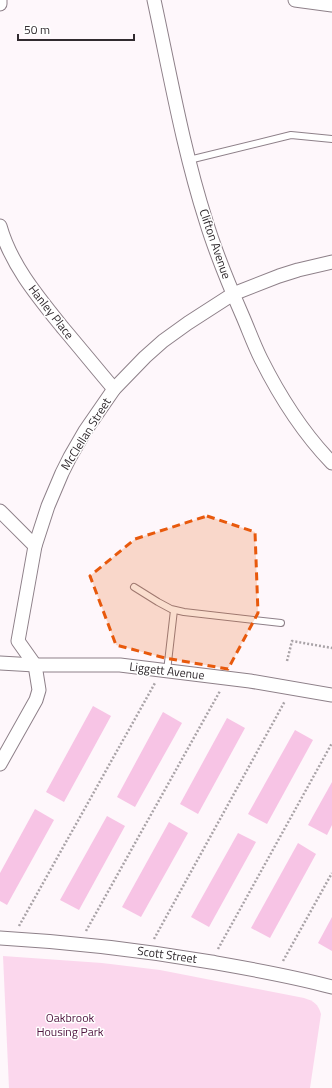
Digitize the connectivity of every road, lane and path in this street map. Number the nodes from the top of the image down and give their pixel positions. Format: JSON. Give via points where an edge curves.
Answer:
{"nodes":[{"id":1,"x":0,"y":0,"type":"edge"},
{"id":2,"x":154,"y":0,"type":"edge"},
{"id":3,"x":295,"y":0,"type":"edge"},
{"id":4,"x":0,"y":4,"type":"edge"},
{"id":5,"x":332,"y":5,"type":"edge"},
{"id":6,"x":332,"y":139,"type":"edge"},
{"id":7,"x":189,"y":160,"type":"junction"},
{"id":8,"x":0,"y":226,"type":"edge"},
{"id":9,"x":332,"y":262,"type":"edge"},
{"id":10,"x":233,"y":294,"type":"junction"},
{"id":11,"x":114,"y":390,"type":"junction"},
{"id":12,"x":332,"y":463,"type":"edge"},
{"id":13,"x":0,"y":511,"type":"edge"},
{"id":14,"x":35,"y":546,"type":"junction"},
{"id":15,"x":134,"y":588,"type":"dead end"},
{"id":16,"x":174,"y":610,"type":"junction"},
{"id":17,"x":281,"y":623,"type":"dead end"},
{"id":18,"x":332,"y":648,"type":"edge"},
{"id":19,"x":287,"y":661,"type":"dead end"},
{"id":20,"x":0,"y":663,"type":"edge"},
{"id":21,"x":35,"y":665,"type":"junction"},
{"id":22,"x":164,"y":670,"type":"junction"},
{"id":23,"x":227,"y":678,"type":"junction"},
{"id":24,"x":292,"y":688,"type":"junction"},
{"id":25,"x":332,"y":695,"type":"edge"},
{"id":26,"x":332,"y":742,"type":"edge"},
{"id":27,"x":0,"y":764,"type":"edge"},
{"id":28,"x":332,"y":873,"type":"edge"},
{"id":29,"x":6,"y":938,"type":"edge"},
{"id":30,"x":79,"y":944,"type":"junction"},
{"id":31,"x":148,"y":952,"type":"junction"},
{"id":32,"x":211,"y":962,"type":"junction"},
{"id":33,"x":276,"y":974,"type":"junction"},
{"id":34,"x":332,"y":987,"type":"edge"}],
"edges":[{"from":1,"to":4,"type":"street"},
{"from":2,"to":7,"type":"street","name":"Clifton Avenue"},
{"from":3,"to":5,"type":"street"},
{"from":6,"to":7,"type":"lane","via":[[290,135]]},
{"from":7,"to":10,"type":"street","name":"Clifton Avenue","via":[[205,221]]},
{"from":8,"to":11,"type":"street","name":"Hanley Place","via":[[24,277]]},
{"from":9,"to":10,"type":"street","name":"McClellan Street","via":[[292,272]]},
{"from":10,"to":11,"type":"street","name":"McClellan Street","via":[[163,341]]},
{"from":10,"to":12,"type":"street","name":"Clifton Avenue","via":[[260,358],[278,390],[296,420]]},
{"from":11,"to":14,"type":"street","name":"McClellan Street","via":[[70,457],[48,506]]},
{"from":13,"to":14,"type":"street"},
{"from":14,"to":21,"type":"street","name":"McClellan Street","via":[[18,641]]},
{"from":15,"to":16,"type":"lane"},
{"from":16,"to":17,"type":"lane"},
{"from":16,"to":22,"type":"lane"},
{"from":18,"to":19,"type":"path","via":[[292,641]]},
{"from":20,"to":21,"type":"street","name":"Liggett Avenue"},
{"from":21,"to":22,"type":"street","name":"Liggett Avenue","via":[[120,665]]},
{"from":21,"to":27,"type":"street","name":"McClellan Street","via":[[39,690],[36,700]]},
{"from":22,"to":23,"type":"street","name":"Liggett Avenue"},
{"from":22,"to":29,"type":"path"},
{"from":23,"to":24,"type":"street","name":"Liggett Avenue"},
{"from":23,"to":30,"type":"path"},
{"from":24,"to":25,"type":"street","name":"Liggett Avenue"},
{"from":24,"to":31,"type":"path"},
{"from":26,"to":32,"type":"path"},
{"from":28,"to":33,"type":"path"},
{"from":29,"to":30,"type":"street","name":"Scott Street"},
{"from":30,"to":31,"type":"street","name":"Scott Street"},
{"from":31,"to":32,"type":"street","name":"Scott Street"},
{"from":32,"to":33,"type":"street","name":"Scott Street"},
{"from":33,"to":34,"type":"street","name":"Scott Street"}]}
